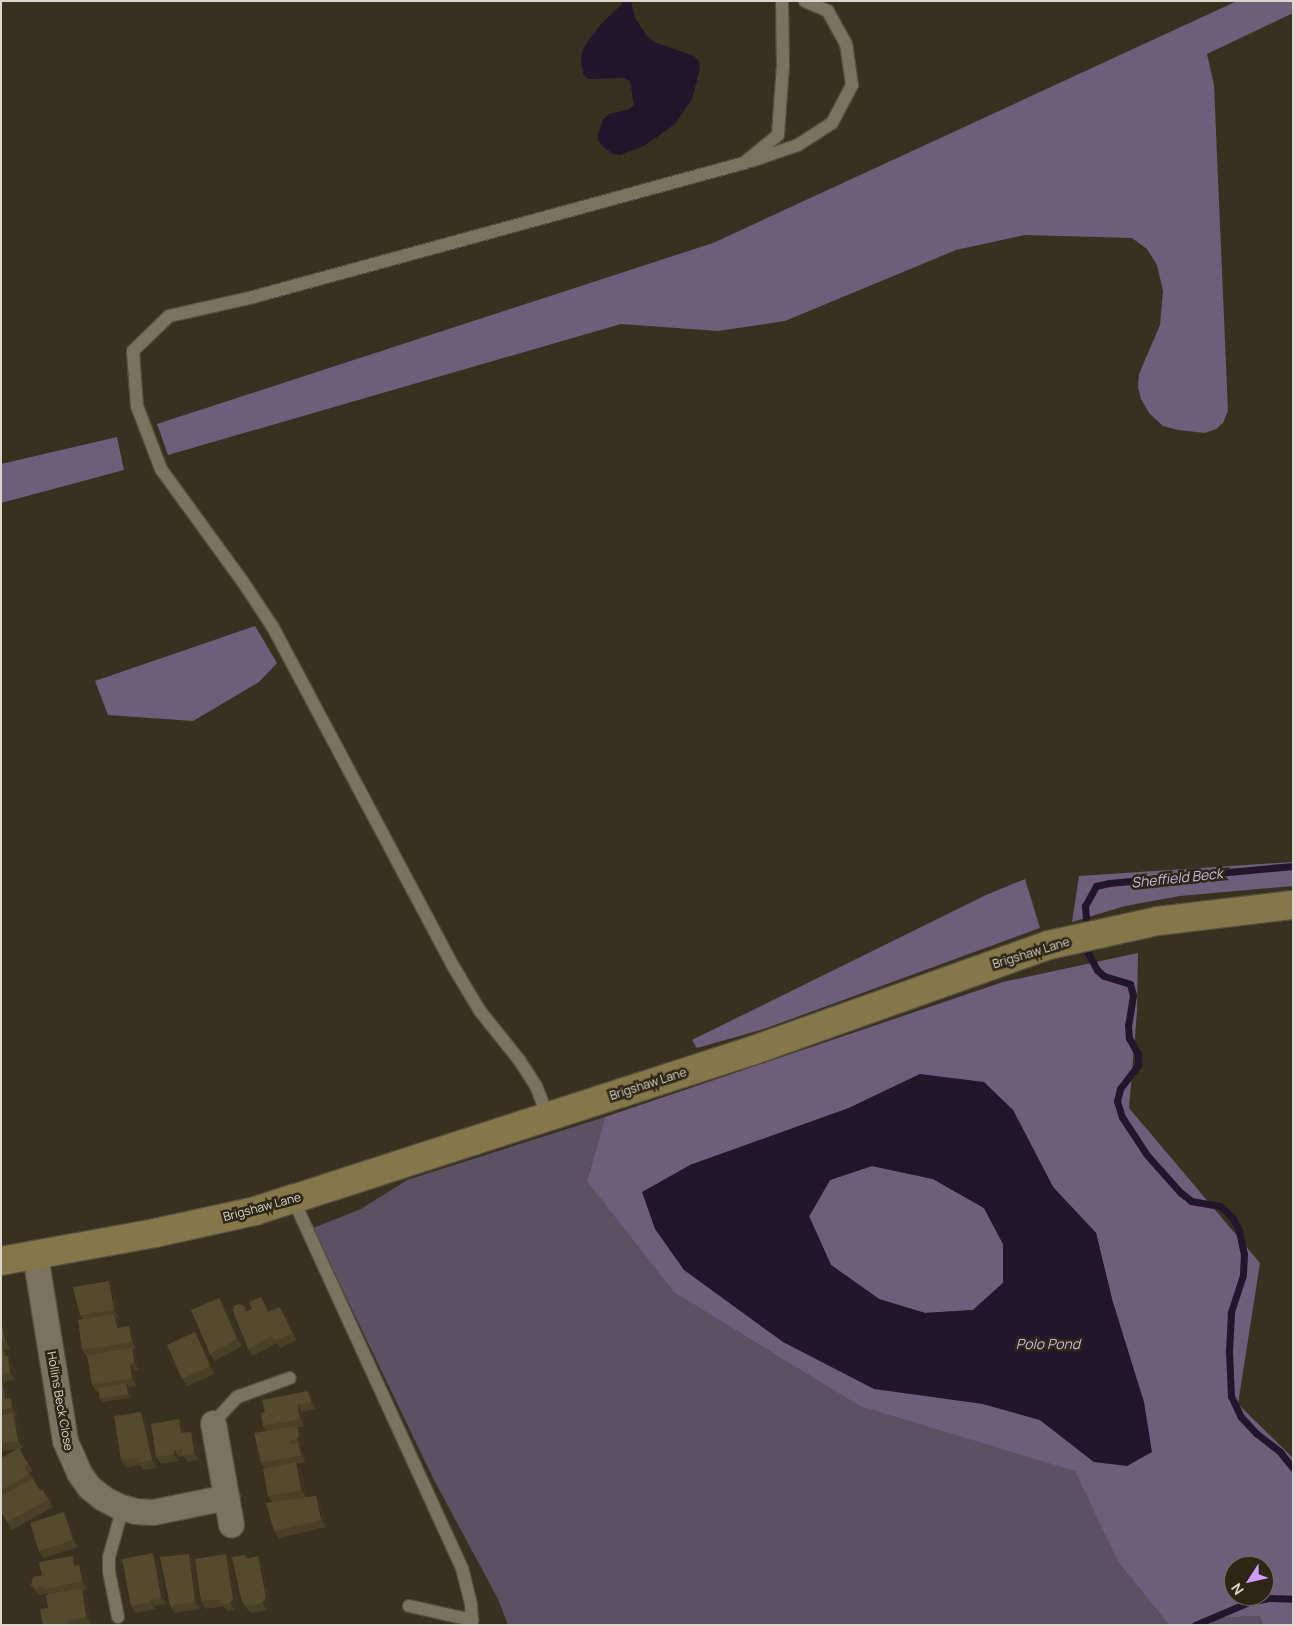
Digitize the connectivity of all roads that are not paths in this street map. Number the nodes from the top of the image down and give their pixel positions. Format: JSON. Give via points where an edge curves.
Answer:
{"nodes":[{"id":1,"x":792,"y":1,"type":"edge"},
{"id":2,"x":805,"y":1,"type":"edge"},
{"id":3,"x":782,"y":2,"type":"edge"},
{"id":4,"x":744,"y":163,"type":"junction"},
{"id":5,"x":1293,"y":905,"type":"edge"},
{"id":6,"x":548,"y":1117,"type":"junction"},
{"id":7,"x":293,"y":1199,"type":"junction"},
{"id":8,"x":35,"y":1255,"type":"junction"},
{"id":9,"x":1,"y":1261,"type":"edge"},
{"id":10,"x":290,"y":1378,"type":"dead end"},
{"id":11,"x":213,"y":1423,"type":"joint"},
{"id":12,"x":226,"y":1497,"type":"junction"},
{"id":13,"x":123,"y":1508,"type":"junction"},
{"id":14,"x":231,"y":1524,"type":"dead end"},
{"id":15,"x":409,"y":1606,"type":"dead end"},
{"id":16,"x":118,"y":1617,"type":"dead end"},
{"id":17,"x":472,"y":1623,"type":"edge"}],
"edges":[{"from":1,"to":3,"type":"lane"},
{"from":2,"to":4,"type":"lane","via":[[828,11],[846,44],[852,85],[832,123],[798,145]]},
{"from":3,"to":4,"type":"lane","via":[[783,66],[778,135]]},
{"from":4,"to":6,"type":"lane","via":[[253,297],[169,316],[133,351],[137,406],[161,469],[272,626],[453,966],[480,1011],[532,1080]]},
{"from":5,"to":6,"type":"street","name":"Brigshaw Lane","via":[[1158,921],[1049,945],[845,1019]]},
{"from":6,"to":7,"type":"street","name":"Brigshaw Lane"},
{"from":7,"to":8,"type":"street","name":"Brigshaw Lane","via":[[156,1233]]},
{"from":7,"to":17,"type":"lane","via":[[462,1568],[468,1586]]},
{"from":8,"to":9,"type":"street","name":"Brigshaw Lane"},
{"from":8,"to":13,"type":"street","name":"Hollins Beck Close","via":[[70,1458],[90,1487]]},
{"from":10,"to":11,"type":"lane","via":[[236,1397]]},
{"from":11,"to":12,"type":"street"},
{"from":12,"to":13,"type":"street","name":"Hollins Beck Close","via":[[153,1512]]},
{"from":12,"to":14,"type":"street"},
{"from":13,"to":16,"type":"lane","via":[[109,1557]]},
{"from":15,"to":17,"type":"lane"}]}
